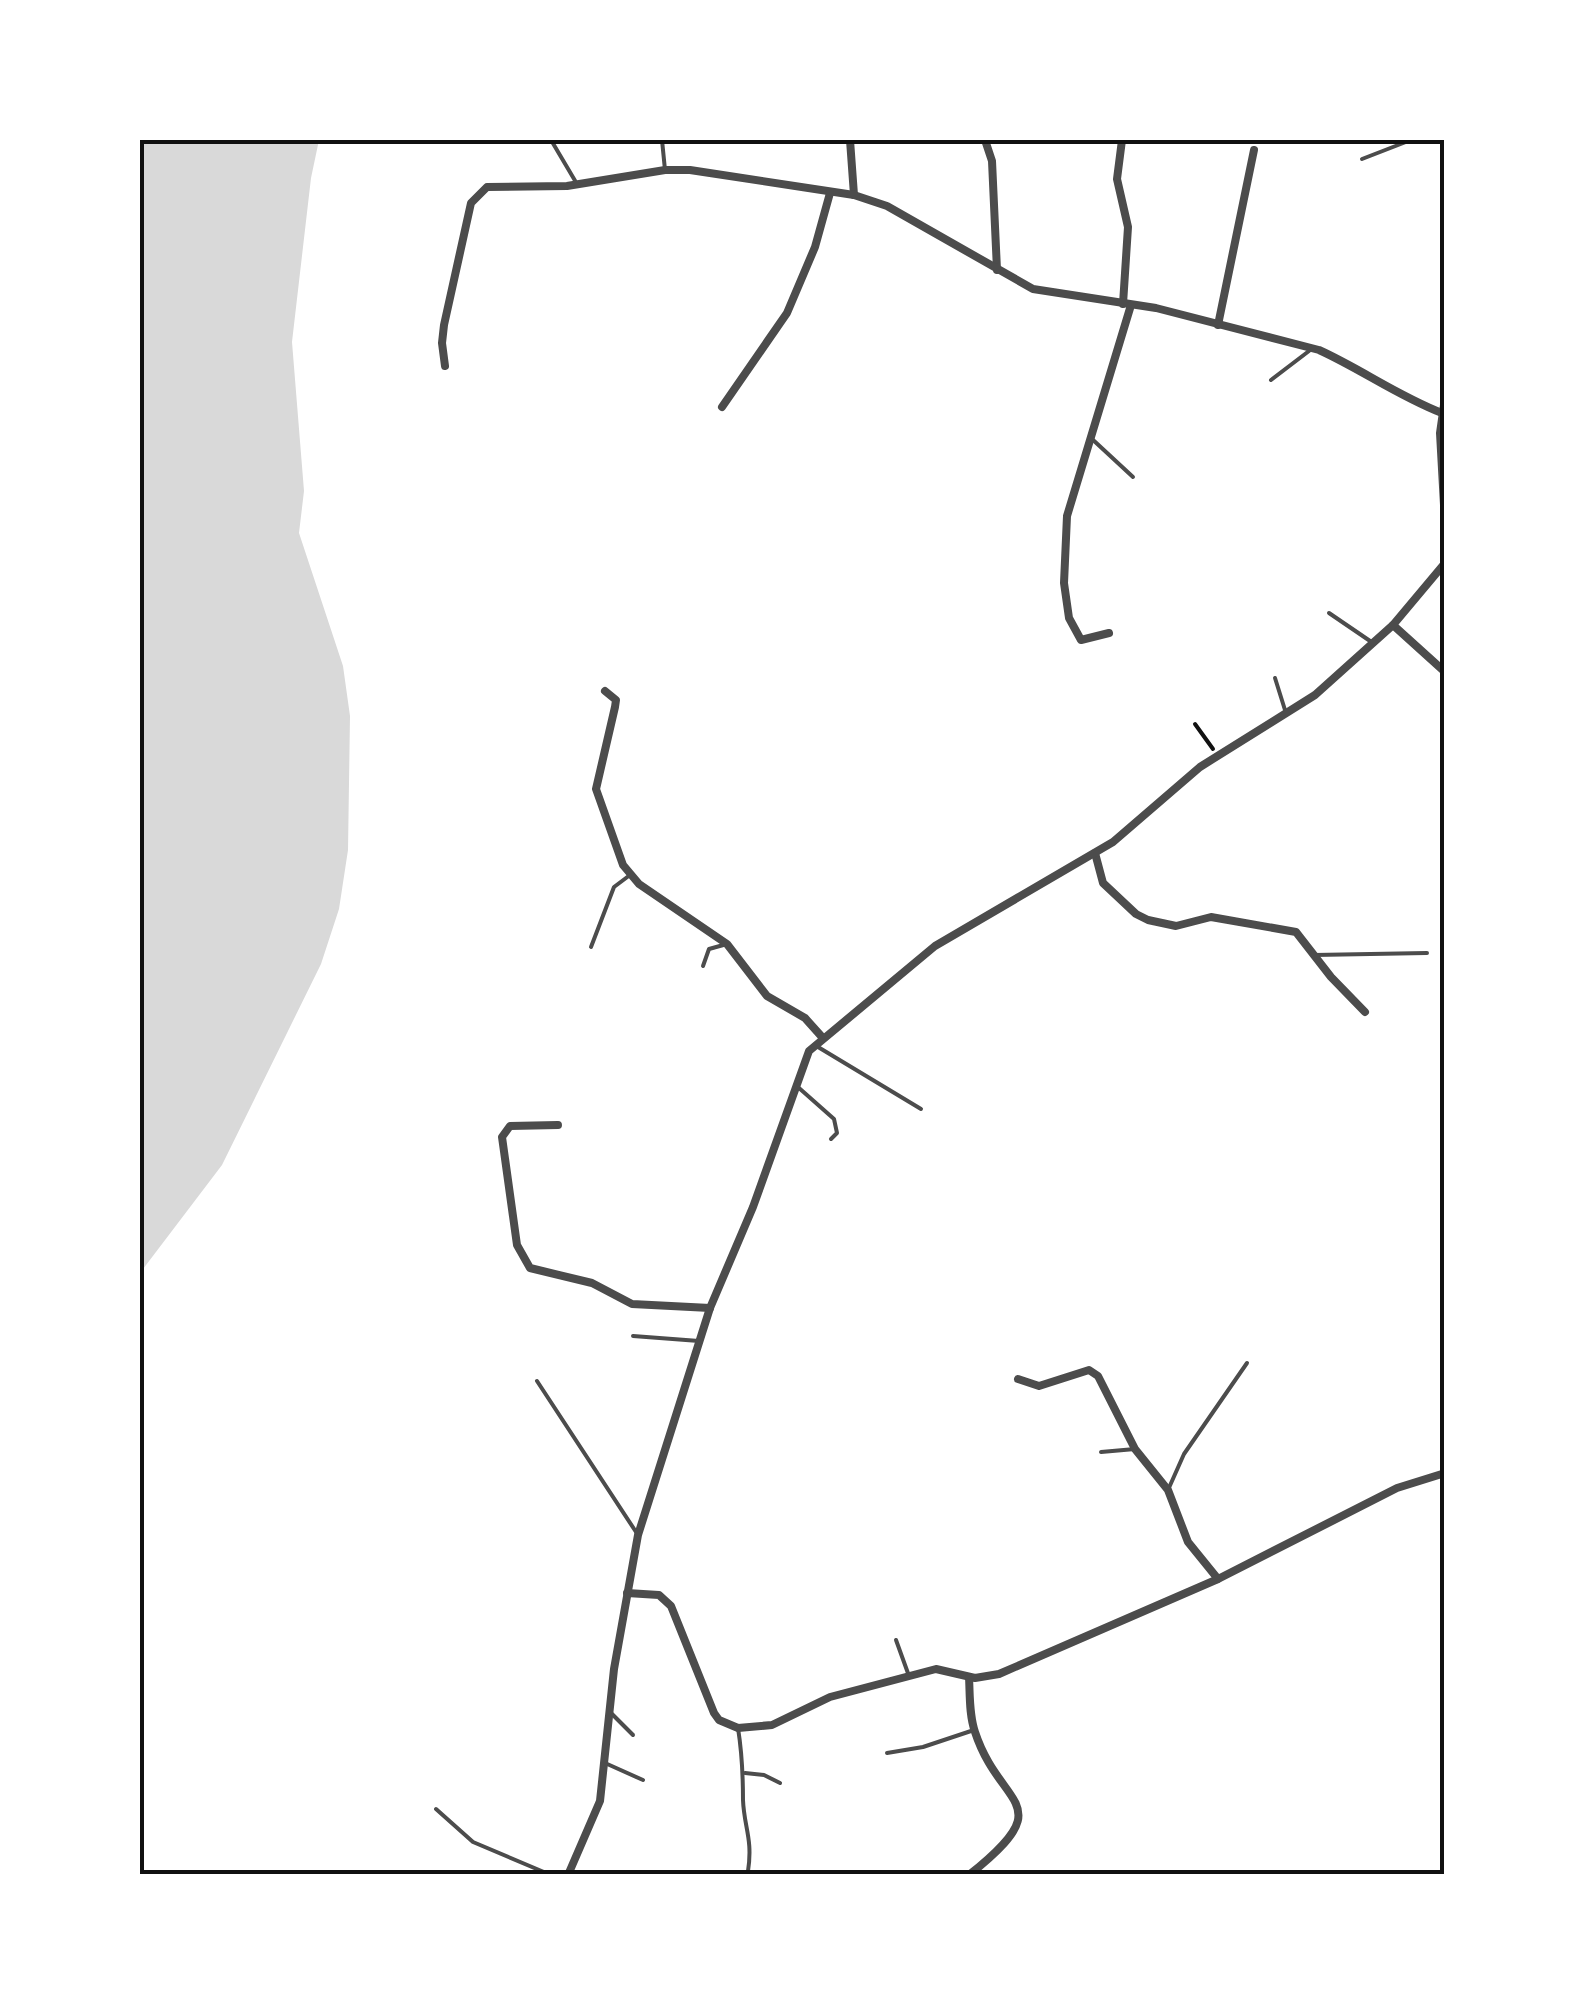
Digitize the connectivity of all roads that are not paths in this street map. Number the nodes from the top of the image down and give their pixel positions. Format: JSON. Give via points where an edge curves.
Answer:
{"nodes":[{"id":1,"x":552,"y":140,"type":"edge"},
{"id":2,"x":662,"y":140,"type":"edge"},
{"id":3,"x":850,"y":140,"type":"edge"},
{"id":4,"x":985,"y":140,"type":"edge"},
{"id":5,"x":1122,"y":140,"type":"edge"},
{"id":6,"x":1411,"y":140,"type":"edge"},
{"id":7,"x":1254,"y":150,"type":"dead end"},
{"id":8,"x":1362,"y":158,"type":"dead end"},
{"id":9,"x":665,"y":170,"type":"junction"},
{"id":10,"x":578,"y":184,"type":"junction"},
{"id":11,"x":830,"y":193,"type":"junction"},
{"id":12,"x":854,"y":196,"type":"junction"},
{"id":13,"x":997,"y":270,"type":"junction"},
{"id":14,"x":1127,"y":305,"type":"junction"},
{"id":15,"x":1218,"y":324,"type":"junction"},
{"id":16,"x":1312,"y":348,"type":"junction"},
{"id":17,"x":445,"y":366,"type":"dead end"},
{"id":18,"x":1271,"y":380,"type":"dead end"},
{"id":19,"x":1445,"y":398,"type":"edge"},
{"id":20,"x":722,"y":407,"type":"dead end"},
{"id":21,"x":1442,"y":413,"type":"junction"},
{"id":22,"x":1092,"y":438,"type":"junction"},
{"id":23,"x":1133,"y":478,"type":"dead end"},
{"id":24,"x":1445,"y":523,"type":"edge"},
{"id":25,"x":1445,"y":563,"type":"edge"},
{"id":26,"x":1329,"y":613,"type":"dead end"},
{"id":27,"x":1393,"y":624,"type":"junction"},
{"id":28,"x":1109,"y":632,"type":"dead end"},
{"id":29,"x":1373,"y":642,"type":"junction"},
{"id":30,"x":1445,"y":672,"type":"edge"},
{"id":31,"x":1275,"y":678,"type":"dead end"},
{"id":32,"x":605,"y":691,"type":"dead end"},
{"id":33,"x":1286,"y":715,"type":"junction"},
{"id":34,"x":1095,"y":853,"type":"junction"},
{"id":35,"x":630,"y":876,"type":"junction"},
{"id":36,"x":727,"y":944,"type":"junction"},
{"id":37,"x":591,"y":947,"type":"dead end"},
{"id":38,"x":1427,"y":953,"type":"dead end"},
{"id":39,"x":1314,"y":954,"type":"junction"},
{"id":40,"x":703,"y":966,"type":"dead end"},
{"id":41,"x":1365,"y":1012,"type":"dead end"},
{"id":42,"x":822,"y":1037,"type":"junction"},
{"id":43,"x":813,"y":1045,"type":"junction"},
{"id":44,"x":796,"y":1085,"type":"junction"},
{"id":45,"x":921,"y":1109,"type":"dead end"},
{"id":46,"x":558,"y":1125,"type":"dead end"},
{"id":47,"x":831,"y":1139,"type":"dead end"},
{"id":48,"x":710,"y":1308,"type":"junction"},
{"id":49,"x":633,"y":1336,"type":"dead end"},
{"id":50,"x":698,"y":1342,"type":"junction"},
{"id":51,"x":1247,"y":1363,"type":"dead end"},
{"id":52,"x":1018,"y":1379,"type":"dead end"},
{"id":53,"x":537,"y":1381,"type":"dead end"},
{"id":54,"x":1136,"y":1449,"type":"junction"},
{"id":55,"x":1101,"y":1452,"type":"dead end"},
{"id":56,"x":1445,"y":1472,"type":"edge"},
{"id":57,"x":1168,"y":1490,"type":"junction"},
{"id":58,"x":638,"y":1535,"type":"junction"},
{"id":59,"x":1218,"y":1579,"type":"junction"},
{"id":60,"x":627,"y":1593,"type":"junction"},
{"id":61,"x":896,"y":1640,"type":"dead end"},
{"id":62,"x":909,"y":1676,"type":"junction"},
{"id":63,"x":969,"y":1677,"type":"junction"},
{"id":64,"x":610,"y":1712,"type":"junction"},
{"id":65,"x":738,"y":1728,"type":"junction"},
{"id":66,"x":974,"y":1730,"type":"junction"},
{"id":67,"x":633,"y":1735,"type":"dead end"},
{"id":68,"x":887,"y":1753,"type":"dead end"},
{"id":69,"x":605,"y":1763,"type":"junction"},
{"id":70,"x":745,"y":1773,"type":"junction"},
{"id":71,"x":643,"y":1780,"type":"dead end"},
{"id":72,"x":780,"y":1783,"type":"dead end"},
{"id":73,"x":436,"y":1809,"type":"dead end"},
{"id":74,"x":748,"y":1871,"type":"dead end"},
{"id":75,"x":551,"y":1875,"type":"edge"},
{"id":76,"x":568,"y":1875,"type":"edge"},
{"id":77,"x":970,"y":1875,"type":"edge"}],
"edges":[{"from":1,"to":10,"type":"lane"},
{"from":2,"to":9,"type":"lane"},
{"from":3,"to":12,"type":"street"},
{"from":4,"to":13,"type":"street","via":[[992,161]]},
{"from":5,"to":14,"type":"street","via":[[1117,178],[1128,227]]},
{"from":6,"to":8,"type":"lane"},
{"from":7,"to":15,"type":"street"},
{"from":9,"to":10,"type":"street"},
{"from":9,"to":11,"type":"street"},
{"from":10,"to":17,"type":"street","via":[[487,187],[476,194],[444,325]]},
{"from":11,"to":12,"type":"street"},
{"from":11,"to":20,"type":"street","via":[[788,313]]},
{"from":12,"to":13,"type":"street","via":[[887,206]]},
{"from":13,"to":14,"type":"street","via":[[1033,289]]},
{"from":14,"to":15,"type":"street"},
{"from":14,"to":22,"type":"street"},
{"from":15,"to":16,"type":"street"},
{"from":16,"to":18,"type":"lane"},
{"from":16,"to":21,"type":"street"},
{"from":19,"to":21,"type":"street"},
{"from":21,"to":24,"type":"street"},
{"from":22,"to":23,"type":"lane"},
{"from":22,"to":28,"type":"street","via":[[1067,516],[1064,583],[1078,638]]},
{"from":25,"to":27,"type":"street"},
{"from":26,"to":29,"type":"lane"},
{"from":27,"to":29,"type":"street"},
{"from":27,"to":30,"type":"street"},
{"from":29,"to":33,"type":"street"},
{"from":31,"to":33,"type":"lane"},
{"from":32,"to":35,"type":"street","via":[[616,700],[596,789]]},
{"from":33,"to":34,"type":"street","via":[[1200,767]]},
{"from":34,"to":39,"type":"street","via":[[1103,883],[1148,920],[1176,926],[1210,917],[1287,930]]},
{"from":34,"to":42,"type":"street","via":[[957,930]]},
{"from":35,"to":36,"type":"street"},
{"from":35,"to":37,"type":"lane","via":[[614,887]]},
{"from":36,"to":40,"type":"lane","via":[[709,949]]},
{"from":36,"to":42,"type":"street","via":[[767,996],[806,1018]]},
{"from":38,"to":39,"type":"lane"},
{"from":39,"to":41,"type":"street"},
{"from":42,"to":43,"type":"street"},
{"from":43,"to":44,"type":"street"},
{"from":43,"to":45,"type":"lane"},
{"from":44,"to":47,"type":"lane","via":[[834,1119]]},
{"from":44,"to":48,"type":"street"},
{"from":46,"to":48,"type":"street","via":[[524,1123],[502,1136],[525,1262],[632,1304]]},
{"from":48,"to":50,"type":"street"},
{"from":49,"to":50,"type":"lane"},
{"from":50,"to":58,"type":"street"},
{"from":51,"to":57,"type":"lane","via":[[1184,1454]]},
{"from":52,"to":54,"type":"street","via":[[1038,1386],[1094,1372]]},
{"from":53,"to":58,"type":"lane"},
{"from":54,"to":55,"type":"lane"},
{"from":54,"to":57,"type":"street"},
{"from":56,"to":59,"type":"street","via":[[1372,1500]]},
{"from":57,"to":59,"type":"street","via":[[1188,1542]]},
{"from":58,"to":60,"type":"street"},
{"from":59,"to":63,"type":"street","via":[[999,1674]]},
{"from":60,"to":64,"type":"street"},
{"from":60,"to":65,"type":"street","via":[[659,1595],[670,1606],[714,1713]]},
{"from":61,"to":62,"type":"lane"},
{"from":62,"to":63,"type":"street","via":[[941,1669]]},
{"from":62,"to":65,"type":"street","via":[[830,1697],[772,1725]]},
{"from":63,"to":66,"type":"street"},
{"from":64,"to":67,"type":"lane"},
{"from":64,"to":69,"type":"street"},
{"from":65,"to":70,"type":"lane"},
{"from":66,"to":68,"type":"lane"},
{"from":66,"to":77,"type":"street","via":[[1014,1799],[1019,1822],[999,1852]]},
{"from":69,"to":71,"type":"lane"},
{"from":69,"to":76,"type":"street","via":[[600,1801]]},
{"from":70,"to":72,"type":"lane"},
{"from":70,"to":74,"type":"lane"},
{"from":73,"to":75,"type":"lane","via":[[473,1842]]}]}
